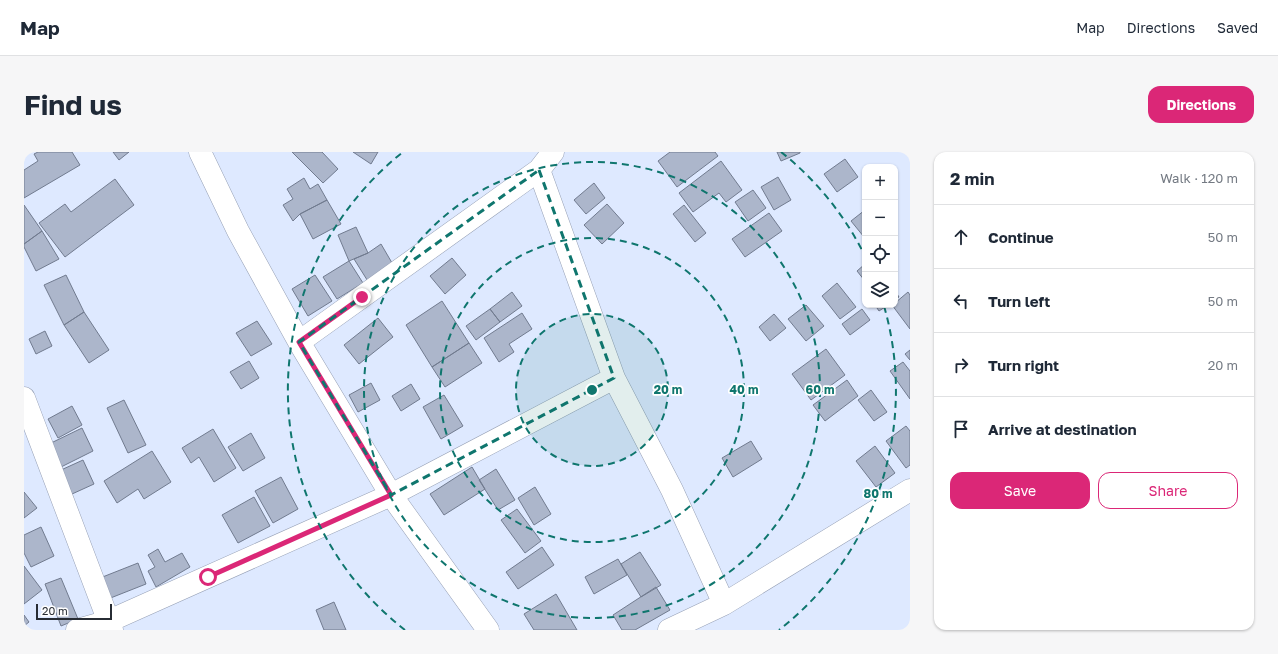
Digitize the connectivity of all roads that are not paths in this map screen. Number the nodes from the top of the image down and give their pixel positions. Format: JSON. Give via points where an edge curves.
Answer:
{"nodes":[{"id":1,"x":200,"y":152,"type":"edge"},
{"id":2,"x":553,"y":152,"type":"edge"},
{"id":3,"x":539,"y":170,"type":"junction"},
{"id":4,"x":299,"y":342,"type":"junction"},
{"id":5,"x":614,"y":378,"type":"junction"},
{"id":6,"x":24,"y":398,"type":"edge"},
{"id":7,"x":910,"y":490,"type":"edge"},
{"id":8,"x":391,"y":495,"type":"junction"},
{"id":9,"x":724,"y":604,"type":"junction"},
{"id":10,"x":110,"y":626,"type":"edge"},
{"id":11,"x":77,"y":630,"type":"edge"},
{"id":12,"x":488,"y":630,"type":"edge"},
{"id":13,"x":669,"y":630,"type":"edge"}],
"edges":[{"from":1,"to":4,"type":"street","via":[[238,231]]},
{"from":2,"to":3,"type":"street"},
{"from":3,"to":4,"type":"street"},
{"from":3,"to":5,"type":"street"},
{"from":4,"to":8,"type":"street"},
{"from":5,"to":8,"type":"street"},
{"from":5,"to":9,"type":"street","via":[[672,490]]},
{"from":6,"to":10,"type":"street"},
{"from":7,"to":9,"type":"street"},
{"from":8,"to":10,"type":"street"},
{"from":8,"to":12,"type":"street"},
{"from":9,"to":13,"type":"street"},
{"from":10,"to":11,"type":"street"}]}
